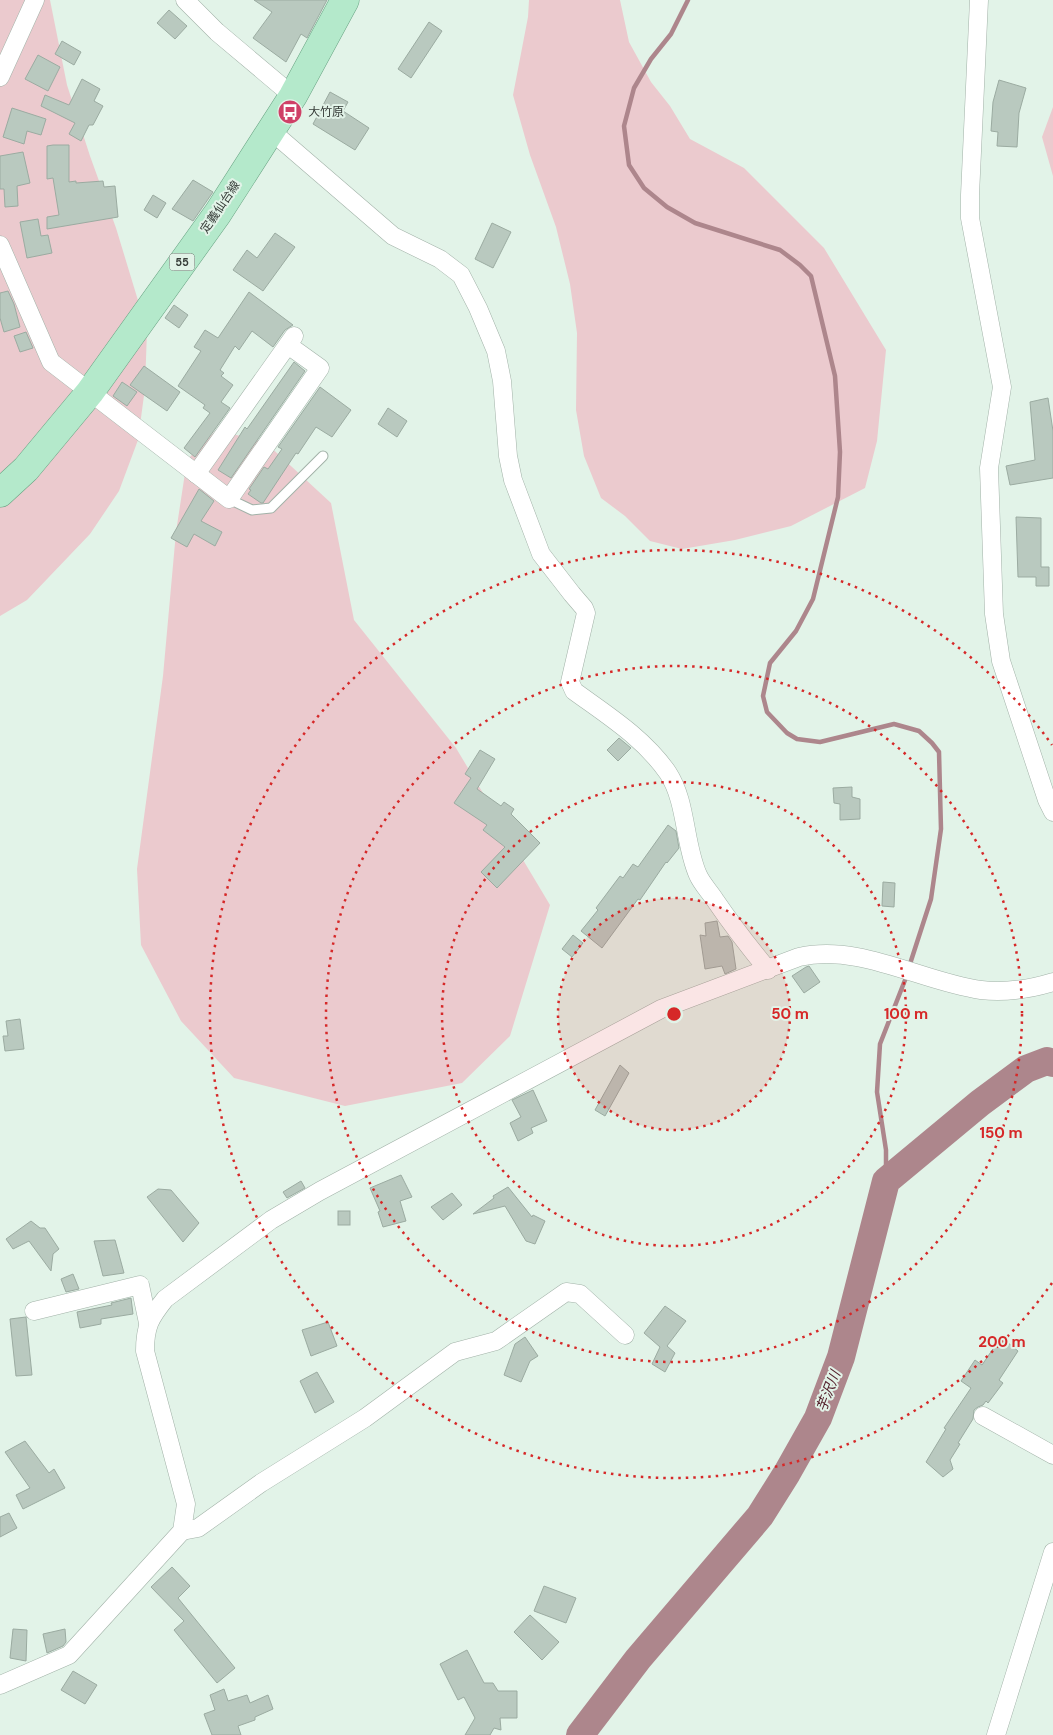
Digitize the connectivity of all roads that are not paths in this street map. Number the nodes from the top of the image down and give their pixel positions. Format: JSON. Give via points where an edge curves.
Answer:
{"nodes":[{"id":1,"x":35,"y":0,"type":"edge"},
{"id":2,"x":185,"y":0,"type":"edge"},
{"id":3,"x":346,"y":0,"type":"edge"},
{"id":4,"x":979,"y":0,"type":"edge"},
{"id":5,"x":0,"y":77,"type":"edge"},
{"id":6,"x":293,"y":96,"type":"junction"},
{"id":7,"x":270,"y":130,"type":"junction"},
{"id":8,"x":0,"y":245,"type":"edge"},
{"id":9,"x":90,"y":392,"type":"junction"},
{"id":10,"x":323,"y":456,"type":"dead end"},
{"id":11,"x":196,"y":474,"type":"junction"},
{"id":12,"x":0,"y":494,"type":"edge"},
{"id":13,"x":229,"y":499,"type":"junction"},
{"id":14,"x":1053,"y":812,"type":"edge"},
{"id":15,"x":768,"y":970,"type":"junction"},
{"id":16,"x":1053,"y":982,"type":"edge"},
{"id":17,"x":34,"y":1311,"type":"dead end"},
{"id":18,"x":148,"y":1323,"type":"junction"},
{"id":19,"x":625,"y":1335,"type":"dead end"},
{"id":20,"x":982,"y":1416,"type":"dead end"},
{"id":21,"x":1053,"y":1455,"type":"edge"},
{"id":22,"x":182,"y":1532,"type":"junction"},
{"id":23,"x":1053,"y":1552,"type":"edge"},
{"id":24,"x":0,"y":1685,"type":"edge"},
{"id":25,"x":996,"y":1735,"type":"edge"}],
"edges":[{"from":1,"to":5,"type":"street"},
{"from":2,"to":6,"type":"street","via":[[217,32]]},
{"from":3,"to":6,"type":"main road","name":"定義仙台線","number":"55"},
{"from":4,"to":14,"type":"street","via":[[970,218],[1002,388],[989,468],[994,614],[1001,662]]},
{"from":6,"to":7,"type":"main road","name":"定義仙台線","number":"55"},
{"from":7,"to":9,"type":"main road","name":"定義仙台線","number":"55","via":[[218,213]]},
{"from":7,"to":15,"type":"street","via":[[393,236],[440,260],[461,275],[496,351],[502,381],[508,456],[516,488],[541,554],[586,614],[570,682],[574,691],[646,747],[669,775],[699,876],[740,937]]},
{"from":8,"to":9,"type":"street","via":[[51,362]]},
{"from":9,"to":11,"type":"street"},
{"from":9,"to":12,"type":"main road","name":"定義仙台線","number":"55","via":[[26,469]]},
{"from":10,"to":13,"type":"lane","via":[[271,508],[252,510]]},
{"from":11,"to":13,"type":"street"},
{"from":11,"to":13,"type":"street","via":[[291,340],[320,368]]},
{"from":15,"to":16,"type":"street","via":[[812,954],[842,955],[983,990],[1028,990]]},
{"from":15,"to":18,"type":"street","via":[[661,1009],[320,1191],[271,1220],[166,1299]]},
{"from":17,"to":18,"type":"street","via":[[140,1285]]},
{"from":18,"to":22,"type":"street","via":[[145,1351],[186,1504]]},
{"from":19,"to":22,"type":"street","via":[[580,1294],[566,1292],[496,1340],[455,1352],[365,1418],[260,1483],[198,1528]]},
{"from":20,"to":21,"type":"street"},
{"from":22,"to":24,"type":"street","via":[[69,1654]]},
{"from":23,"to":25,"type":"street"}]}
